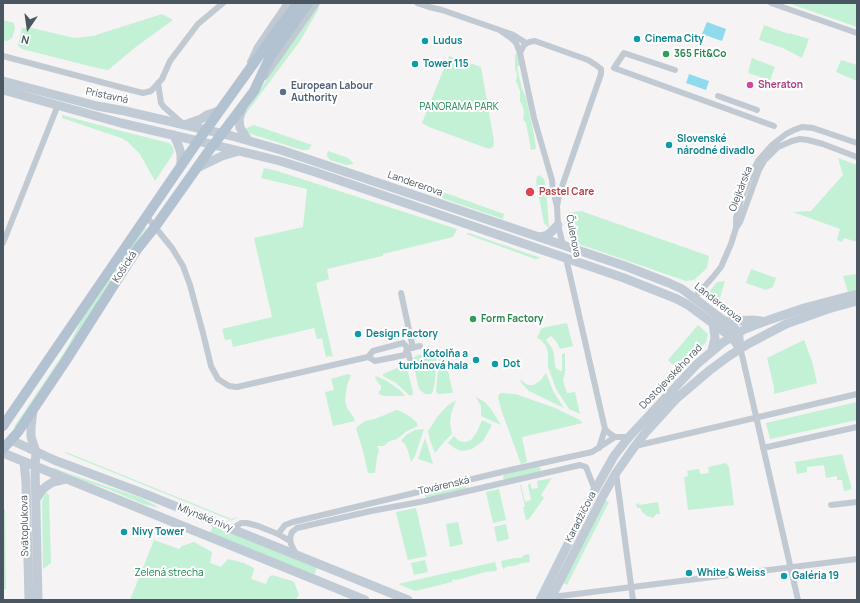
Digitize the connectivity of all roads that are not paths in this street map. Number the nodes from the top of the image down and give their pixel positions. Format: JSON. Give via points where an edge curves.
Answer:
{"nodes":[{"id":1,"x":223,"y":3,"type":"edge"},
{"id":2,"x":287,"y":3,"type":"edge"},
{"id":3,"x":297,"y":3,"type":"edge"},
{"id":4,"x":308,"y":3,"type":"edge"},
{"id":5,"x":317,"y":3,"type":"edge"},
{"id":6,"x":417,"y":3,"type":"edge"},
{"id":7,"x":435,"y":3,"type":"edge"},
{"id":8,"x":771,"y":3,"type":"edge"},
{"id":9,"x":442,"y":10,"type":"junction"},
{"id":10,"x":501,"y":31,"type":"junction"},
{"id":11,"x":857,"y":33,"type":"edge"},
{"id":12,"x":526,"y":43,"type":"junction"},
{"id":13,"x":520,"y":53,"type":"junction"},
{"id":14,"x":3,"y":56,"type":"edge"},
{"id":15,"x":675,"y":70,"type":"dead end"},
{"id":16,"x":3,"y":81,"type":"edge"},
{"id":17,"x":241,"y":82,"type":"junction"},
{"id":18,"x":158,"y":83,"type":"junction"},
{"id":19,"x":3,"y":90,"type":"edge"},
{"id":20,"x":254,"y":91,"type":"junction"},
{"id":21,"x":718,"y":96,"type":"dead end"},
{"id":22,"x":58,"y":105,"type":"junction"},
{"id":23,"x":242,"y":107,"type":"junction"},
{"id":24,"x":757,"y":110,"type":"dead end"},
{"id":25,"x":219,"y":112,"type":"junction"},
{"id":26,"x":184,"y":125,"type":"junction"},
{"id":27,"x":774,"y":126,"type":"dead end"},
{"id":28,"x":206,"y":130,"type":"junction"},
{"id":29,"x":222,"y":134,"type":"junction"},
{"id":30,"x":174,"y":135,"type":"junction"},
{"id":31,"x":248,"y":140,"type":"junction"},
{"id":32,"x":198,"y":141,"type":"junction"},
{"id":33,"x":857,"y":143,"type":"edge"},
{"id":34,"x":214,"y":144,"type":"junction"},
{"id":35,"x":239,"y":151,"type":"junction"},
{"id":36,"x":857,"y":157,"type":"edge"},
{"id":37,"x":181,"y":166,"type":"junction"},
{"id":38,"x":197,"y":168,"type":"junction"},
{"id":39,"x":557,"y":206,"type":"junction"},
{"id":40,"x":146,"y":216,"type":"junction"},
{"id":41,"x":558,"y":225,"type":"junction"},
{"id":42,"x":155,"y":227,"type":"junction"},
{"id":43,"x":736,"y":228,"type":"junction"},
{"id":44,"x":539,"y":237,"type":"junction"},
{"id":45,"x":3,"y":243,"type":"edge"},
{"id":46,"x":563,"y":245,"type":"junction"},
{"id":47,"x":566,"y":258,"type":"junction"},
{"id":48,"x":401,"y":293,"type":"dead end"},
{"id":49,"x":857,"y":294,"type":"edge"},
{"id":50,"x":694,"y":298,"type":"junction"},
{"id":51,"x":857,"y":301,"type":"edge"},
{"id":52,"x":688,"y":305,"type":"junction"},
{"id":53,"x":725,"y":321,"type":"junction"},
{"id":54,"x":763,"y":322,"type":"junction"},
{"id":55,"x":713,"y":323,"type":"junction"},
{"id":56,"x":734,"y":335,"type":"junction"},
{"id":57,"x":420,"y":346,"type":"dead end"},
{"id":58,"x":410,"y":348,"type":"junction"},
{"id":59,"x":740,"y":349,"type":"junction"},
{"id":60,"x":712,"y":350,"type":"junction"},
{"id":61,"x":368,"y":357,"type":"junction"},
{"id":62,"x":411,"y":363,"type":"dead end"},
{"id":63,"x":857,"y":394,"type":"edge"},
{"id":64,"x":14,"y":410,"type":"junction"},
{"id":65,"x":33,"y":410,"type":"junction"},
{"id":66,"x":3,"y":416,"type":"edge"},
{"id":67,"x":756,"y":417,"type":"junction"},
{"id":68,"x":3,"y":426,"type":"edge"},
{"id":69,"x":857,"y":427,"type":"edge"},
{"id":70,"x":605,"y":429,"type":"junction"},
{"id":71,"x":615,"y":437,"type":"junction"},
{"id":72,"x":629,"y":437,"type":"junction"},
{"id":73,"x":7,"y":438,"type":"edge"},
{"id":74,"x":635,"y":446,"type":"junction"},
{"id":75,"x":621,"y":447,"type":"joint"},
{"id":76,"x":598,"y":448,"type":"junction"},
{"id":77,"x":763,"y":448,"type":"junction"},
{"id":78,"x":3,"y":449,"type":"edge"},
{"id":79,"x":36,"y":452,"type":"junction"},
{"id":80,"x":3,"y":453,"type":"edge"},
{"id":81,"x":54,"y":460,"type":"junction"},
{"id":82,"x":24,"y":462,"type":"junction"},
{"id":83,"x":35,"y":466,"type":"junction"},
{"id":84,"x":616,"y":473,"type":"junction"},
{"id":85,"x":66,"y":479,"type":"junction"},
{"id":86,"x":26,"y":482,"type":"junction"},
{"id":87,"x":595,"y":490,"type":"junction"},
{"id":88,"x":36,"y":499,"type":"junction"},
{"id":89,"x":857,"y":502,"type":"edge"},
{"id":90,"x":831,"y":505,"type":"dead end"},
{"id":91,"x":232,"y":529,"type":"junction"},
{"id":92,"x":278,"y":534,"type":"junction"},
{"id":93,"x":290,"y":541,"type":"junction"},
{"id":94,"x":296,"y":554,"type":"junction"},
{"id":95,"x":857,"y":559,"type":"edge"},
{"id":96,"x":791,"y":567,"type":"junction"},
{"id":97,"x":631,"y":587,"type":"junction"},
{"id":98,"x":546,"y":589,"type":"junction"},
{"id":99,"x":551,"y":598,"type":"edge"},
{"id":100,"x":29,"y":600,"type":"edge"},
{"id":101,"x":38,"y":600,"type":"edge"},
{"id":102,"x":365,"y":600,"type":"edge"},
{"id":103,"x":408,"y":600,"type":"edge"},
{"id":104,"x":540,"y":600,"type":"edge"},
{"id":105,"x":633,"y":600,"type":"edge"},
{"id":106,"x":798,"y":600,"type":"edge"}],
"edges":[{"from":1,"to":18,"type":"street","via":[[198,24],[170,61]]},
{"from":2,"to":17,"type":"street","name":"Košická","via":[[257,47]]},
{"from":3,"to":17,"type":"main road","name":"Košická"},
{"from":4,"to":20,"type":"main road","name":"Košická","via":[[270,56]]},
{"from":5,"to":20,"type":"street","name":"Košická"},
{"from":6,"to":9,"type":"street"},
{"from":7,"to":9,"type":"street"},
{"from":8,"to":11,"type":"street"},
{"from":9,"to":10,"type":"street"},
{"from":10,"to":12,"type":"street"},
{"from":10,"to":13,"type":"street","name":"Čulenova","via":[[516,43]]},
{"from":12,"to":13,"type":"street"},
{"from":12,"to":39,"type":"street","via":[[538,42],[588,60],[601,70]]},
{"from":13,"to":39,"type":"street","name":"Čulenova"},
{"from":14,"to":18,"type":"street","via":[[143,93],[151,91]]},
{"from":15,"to":27,"type":"street","via":[[624,53],[614,68]]},
{"from":16,"to":26,"type":"main road","name":"Prístavná","via":[[97,106]]},
{"from":17,"to":25,"type":"main road","name":"Košická"},
{"from":18,"to":26,"type":"street","via":[[161,103]]},
{"from":19,"to":22,"type":"main road","name":"Prístavná"},
{"from":20,"to":23,"type":"main road","name":"Košická"},
{"from":21,"to":24,"type":"street"},
{"from":22,"to":30,"type":"main road","name":"Prístavná"},
{"from":22,"to":45,"type":"street"},
{"from":23,"to":29,"type":"main road","name":"Košická"},
{"from":23,"to":31,"type":"main road","via":[[240,128]]},
{"from":25,"to":26,"type":"main road"},
{"from":25,"to":28,"type":"main road","name":"Košická"},
{"from":26,"to":28,"type":"main road","name":"Prístavná"},
{"from":28,"to":29,"type":"main road","name":"Landererova"},
{"from":28,"to":32,"type":"main road","name":"Košická"},
{"from":29,"to":31,"type":"main road","name":"Landererova"},
{"from":29,"to":34,"type":"main road","name":"Košická"},
{"from":30,"to":32,"type":"main road","name":"Prístavná"},
{"from":30,"to":37,"type":"main road","via":[[181,154]]},
{"from":31,"to":44,"type":"main road","name":"Landererova"},
{"from":32,"to":34,"type":"main road","name":"Landererova"},
{"from":32,"to":37,"type":"main road","name":"Košická"},
{"from":33,"to":43,"type":"street","name":"Olejkárska","via":[[813,128],[802,127],[786,134],[762,157],[750,177],[736,218]]},
{"from":34,"to":35,"type":"main road","name":"Landererova"},
{"from":34,"to":38,"type":"main road","name":"Košická"},
{"from":35,"to":38,"type":"main road"},
{"from":35,"to":47,"type":"main road","name":"Landererova","via":[[308,170]]},
{"from":36,"to":43,"type":"street","name":"Olejkárska","via":[[808,140],[800,139],[778,147],[759,170]]},
{"from":37,"to":40,"type":"main road","name":"Košická"},
{"from":38,"to":42,"type":"main road","name":"Košická"},
{"from":39,"to":41,"type":"street","name":"Čulenova"},
{"from":40,"to":42,"type":"street"},
{"from":40,"to":64,"type":"main road","name":"Košická"},
{"from":41,"to":44,"type":"main road","via":[[550,233]]},
{"from":41,"to":46,"type":"street","name":"Čulenova"},
{"from":42,"to":61,"type":"street","via":[[183,266],[211,366],[218,379],[229,386],[237,387]]},
{"from":42,"to":65,"type":"main road","name":"Košická","via":[[138,248]]},
{"from":43,"to":50,"type":"street","name":"Olejkárska","via":[[721,267]]},
{"from":44,"to":46,"type":"main road","name":"Landererova"},
{"from":46,"to":47,"type":"main road","name":"Čulenova"},
{"from":46,"to":50,"type":"main road","name":"Landererova","via":[[669,283]]},
{"from":47,"to":52,"type":"main road","name":"Landererova","via":[[624,278]]},
{"from":47,"to":70,"type":"street","name":"Čulenova"},
{"from":48,"to":58,"type":"street"},
{"from":49,"to":54,"type":"main road","name":"Dostojevského rad"},
{"from":50,"to":52,"type":"main road","name":"Olejkárska"},
{"from":50,"to":53,"type":"main road","name":"Landererova"},
{"from":51,"to":59,"type":"main road","name":"Dostojevského rad","via":[[786,324]]},
{"from":52,"to":55,"type":"main road","name":"Landererova"},
{"from":53,"to":54,"type":"main road"},
{"from":53,"to":56,"type":"main road","name":"Landererova","via":[[735,329]]},
{"from":54,"to":56,"type":"main road","name":"Dostojevského rad"},
{"from":55,"to":56,"type":"main road","name":"Landererova"},
{"from":55,"to":60,"type":"main road","via":[[715,338]]},
{"from":56,"to":59,"type":"main road","name":"Landererova","via":[[739,338]]},
{"from":56,"to":60,"type":"main road","name":"Dostojevského rad"},
{"from":57,"to":58,"type":"street"},
{"from":58,"to":61,"type":"street","via":[[404,355],[375,361]]},
{"from":58,"to":61,"type":"street","via":[[403,343],[373,351]]},
{"from":58,"to":62,"type":"street"},
{"from":59,"to":67,"type":"street"},
{"from":59,"to":74,"type":"main road","name":"Dostojevského rad","via":[[689,387],[664,411]]},
{"from":60,"to":72,"type":"main road","name":"Dostojevského rad"},
{"from":63,"to":67,"type":"street"},
{"from":64,"to":66,"type":"main road"},
{"from":64,"to":68,"type":"main road","name":"Košická"},
{"from":65,"to":73,"type":"main road","name":"Košická","via":[[18,432]]},
{"from":65,"to":79,"type":"main road","name":"Svätoplukova","via":[[30,427]]},
{"from":67,"to":74,"type":"street"},
{"from":67,"to":77,"type":"street"},
{"from":69,"to":77,"type":"street"},
{"from":70,"to":71,"type":"street"},
{"from":70,"to":76,"type":"street"},
{"from":71,"to":72,"type":"street"},
{"from":71,"to":76,"type":"street","name":"Továrenská"},
{"from":72,"to":75,"type":"main road","name":"Dostojevského rad"},
{"from":73,"to":78,"type":"main road","name":"Košická"},
{"from":73,"to":79,"type":"main road","name":"Mlynské nivy"},
{"from":74,"to":84,"type":"main road","name":"Karadžičova"},
{"from":75,"to":87,"type":"main road","name":"Karadžičova"},
{"from":76,"to":92,"type":"street","name":"Továrenská","via":[[592,452],[293,522],[286,525]]},
{"from":77,"to":96,"type":"street"},
{"from":79,"to":81,"type":"main road","name":"Mlynské nivy"},
{"from":79,"to":83,"type":"main road","name":"Svätoplukova"},
{"from":80,"to":82,"type":"main road","name":"Mlynské nivy"},
{"from":81,"to":83,"type":"main road"},
{"from":81,"to":91,"type":"main road","name":"Mlynské nivy"},
{"from":82,"to":83,"type":"main road","name":"Mlynské nivy"},
{"from":82,"to":86,"type":"main road","name":"Svätoplukova"},
{"from":83,"to":85,"type":"main road","name":"Mlynské nivy"},
{"from":83,"to":86,"type":"main road","via":[[27,475]]},
{"from":83,"to":88,"type":"main road","name":"Svätoplukova"},
{"from":84,"to":97,"type":"street"},
{"from":84,"to":99,"type":"main road","name":"Karadžičova"},
{"from":85,"to":88,"type":"main road","via":[[48,485]]},
{"from":85,"to":102,"type":"main road","name":"Mlynské nivy"},
{"from":86,"to":100,"type":"main road","name":"Svätoplukova"},
{"from":87,"to":93,"type":"street","name":"Továrenská","via":[[586,467],[580,465],[297,528],[290,535]]},
{"from":87,"to":98,"type":"main road","name":"Karadžičova"},
{"from":88,"to":101,"type":"main road","name":"Svätoplukova"},
{"from":89,"to":90,"type":"street"},
{"from":91,"to":92,"type":"street","via":[[241,523],[247,523]]},
{"from":91,"to":94,"type":"main road","name":"Mlynské nivy"},
{"from":92,"to":93,"type":"street"},
{"from":93,"to":94,"type":"street"},
{"from":94,"to":103,"type":"main road","name":"Mlynské nivy"},
{"from":95,"to":96,"type":"street"},
{"from":96,"to":97,"type":"street"},
{"from":96,"to":106,"type":"street"},
{"from":97,"to":99,"type":"street"},
{"from":97,"to":105,"type":"street"},
{"from":98,"to":99,"type":"main road"},
{"from":98,"to":104,"type":"main road","name":"Karadžičova"}]}
